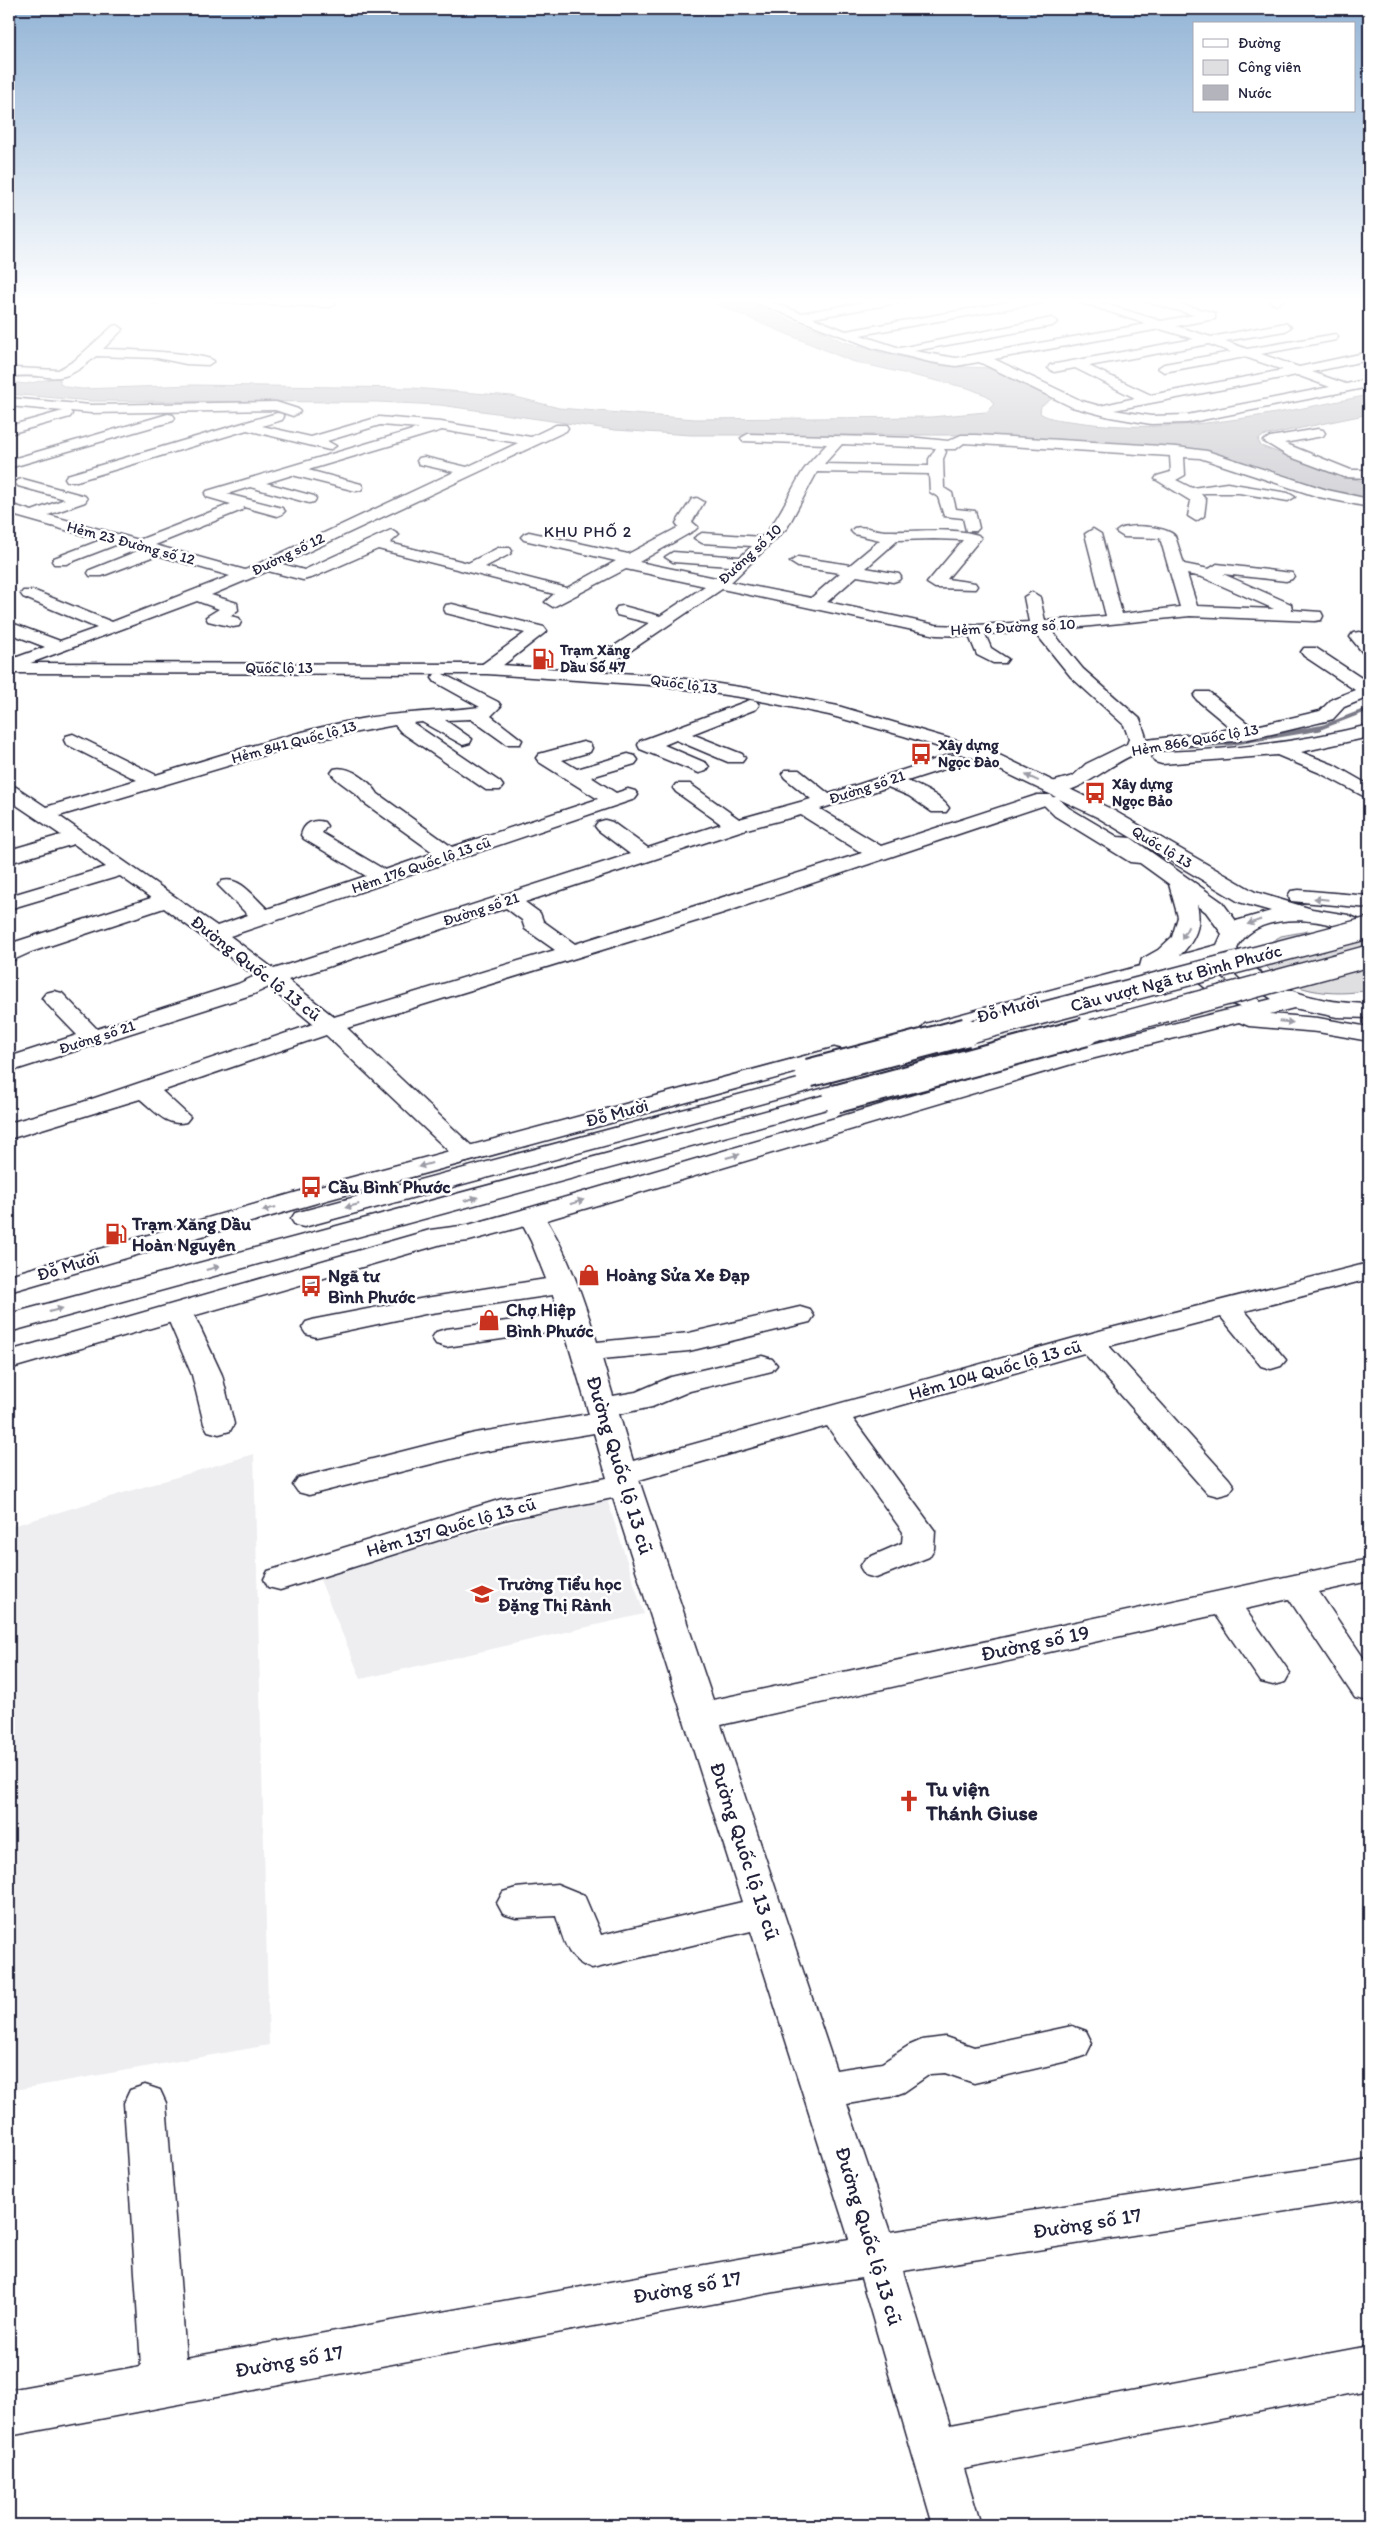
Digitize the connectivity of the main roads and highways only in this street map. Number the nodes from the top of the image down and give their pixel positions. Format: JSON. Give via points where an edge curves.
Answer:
{"nodes":[{"id":1,"x":54,"y":417,"type":"edge"},
{"id":2,"x":166,"y":417,"type":"edge"},
{"id":3,"x":275,"y":417,"type":"edge"},
{"id":4,"x":1129,"y":417,"type":"edge"},
{"id":5,"x":1196,"y":417,"type":"edge"},
{"id":6,"x":245,"y":426,"type":"junction"},
{"id":7,"x":441,"y":426,"type":"junction"},
{"id":8,"x":561,"y":428,"type":"dead end"},
{"id":9,"x":9,"y":430,"type":"edge"},
{"id":10,"x":1318,"y":433,"type":"dead end"},
{"id":11,"x":748,"y":438,"type":"dead end"},
{"id":12,"x":838,"y":440,"type":"junction"},
{"id":13,"x":531,"y":441,"type":"junction"},
{"id":14,"x":310,"y":442,"type":"junction"},
{"id":15,"x":941,"y":446,"type":"junction"},
{"id":16,"x":352,"y":451,"type":"junction"},
{"id":17,"x":1177,"y":451,"type":"junction"},
{"id":18,"x":424,"y":461,"type":"dead end"},
{"id":19,"x":9,"y":464,"type":"edge"},
{"id":20,"x":813,"y":468,"type":"junction"},
{"id":21,"x":289,"y":470,"type":"junction"},
{"id":22,"x":937,"y":470,"type":"junction"},
{"id":23,"x":467,"y":471,"type":"junction"},
{"id":24,"x":1369,"y":474,"type":"edge"},
{"id":25,"x":72,"y":478,"type":"dead end"},
{"id":26,"x":248,"y":478,"type":"junction"},
{"id":27,"x":23,"y":483,"type":"dead end"},
{"id":28,"x":356,"y":487,"type":"dead end"},
{"id":29,"x":1191,"y":493,"type":"junction"},
{"id":30,"x":1288,"y":497,"type":"dead end"},
{"id":31,"x":309,"y":499,"type":"dead end"},
{"id":32,"x":697,"y":502,"type":"dead end"},
{"id":33,"x":1369,"y":504,"type":"edge"},
{"id":34,"x":237,"y":508,"type":"dead end"},
{"id":35,"x":11,"y":510,"type":"edge"},
{"id":36,"x":277,"y":511,"type":"dead end"},
{"id":37,"x":1196,"y":516,"type":"dead end"},
{"id":38,"x":38,"y":518,"type":"junction"},
{"id":39,"x":17,"y":528,"type":"dead end"},
{"id":40,"x":971,"y":528,"type":"dead end"},
{"id":41,"x":859,"y":531,"type":"dead end"},
{"id":42,"x":1124,"y":532,"type":"dead end"},
{"id":43,"x":395,"y":533,"type":"dead end"},
{"id":44,"x":1093,"y":534,"type":"dead end"},
{"id":45,"x":894,"y":536,"type":"junction"},
{"id":46,"x":530,"y":537,"type":"dead end"},
{"id":47,"x":702,"y":538,"type":"dead end"},
{"id":48,"x":117,"y":539,"type":"junction"},
{"id":49,"x":766,"y":542,"type":"junction"},
{"id":50,"x":377,"y":544,"type":"junction"},
{"id":51,"x":148,"y":547,"type":"junction"},
{"id":52,"x":504,"y":551,"type":"dead end"},
{"id":53,"x":416,"y":554,"type":"junction"},
{"id":54,"x":673,"y":557,"type":"dead end"},
{"id":55,"x":60,"y":561,"type":"dead end"},
{"id":56,"x":396,"y":561,"type":"dead end"},
{"id":57,"x":629,"y":562,"type":"junction"},
{"id":58,"x":743,"y":562,"type":"junction"},
{"id":59,"x":798,"y":562,"type":"dead end"},
{"id":60,"x":266,"y":565,"type":"junction"},
{"id":61,"x":470,"y":568,"type":"junction"},
{"id":62,"x":1178,"y":568,"type":"junction"},
{"id":63,"x":856,"y":571,"type":"junction"},
{"id":64,"x":1198,"y":571,"type":"junction"},
{"id":65,"x":96,"y":573,"type":"dead end"},
{"id":66,"x":246,"y":574,"type":"junction"},
{"id":67,"x":1286,"y":576,"type":"dead end"},
{"id":68,"x":892,"y":577,"type":"dead end"},
{"id":69,"x":719,"y":584,"type":"junction"},
{"id":70,"x":969,"y":586,"type":"dead end"},
{"id":71,"x":163,"y":592,"type":"dead end"},
{"id":72,"x":568,"y":593,"type":"junction"},
{"id":73,"x":29,"y":594,"type":"dead end"},
{"id":74,"x":192,"y":596,"type":"junction"},
{"id":75,"x":1032,"y":597,"type":"dead end"},
{"id":76,"x":814,"y":604,"type":"junction"},
{"id":77,"x":545,"y":606,"type":"dead end"},
{"id":78,"x":1285,"y":608,"type":"dead end"},
{"id":79,"x":452,"y":609,"type":"dead end"},
{"id":80,"x":623,"y":610,"type":"dead end"},
{"id":81,"x":1190,"y":611,"type":"junction"},
{"id":82,"x":1315,"y":616,"type":"dead end"},
{"id":83,"x":1115,"y":620,"type":"junction"},
{"id":84,"x":233,"y":622,"type":"dead end"},
{"id":85,"x":664,"y":622,"type":"junction"},
{"id":86,"x":1038,"y":626,"type":"junction"},
{"id":87,"x":9,"y":627,"type":"edge"},
{"id":88,"x":112,"y":628,"type":"junction"},
{"id":89,"x":975,"y":630,"type":"junction"},
{"id":90,"x":60,"y":647,"type":"junction"},
{"id":91,"x":1310,"y":652,"type":"dead end"},
{"id":92,"x":999,"y":659,"type":"dead end"},
{"id":93,"x":9,"y":667,"type":"edge"},
{"id":94,"x":487,"y":669,"type":"junction"},
{"id":95,"x":584,"y":674,"type":"junction"},
{"id":96,"x":442,"y":678,"type":"junction"},
{"id":97,"x":9,"y":680,"type":"edge"},
{"id":98,"x":1369,"y":691,"type":"edge"},
{"id":99,"x":1203,"y":696,"type":"dead end"},
{"id":100,"x":474,"y":713,"type":"junction"},
{"id":101,"x":749,"y":714,"type":"junction"},
{"id":102,"x":425,"y":716,"type":"junction"},
{"id":103,"x":399,"y":718,"type":"junction"},
{"id":104,"x":1369,"y":731,"type":"edge"},
{"id":105,"x":1248,"y":733,"type":"junction"},
{"id":106,"x":676,"y":734,"type":"junction"},
{"id":107,"x":463,"y":739,"type":"dead end"},
{"id":108,"x":73,"y":740,"type":"dead end"},
{"id":109,"x":514,"y":740,"type":"dead end"},
{"id":110,"x":583,"y":748,"type":"dead end"},
{"id":111,"x":1131,"y":749,"type":"junction"},
{"id":112,"x":1281,"y":750,"type":"junction"},
{"id":113,"x":735,"y":758,"type":"dead end"},
{"id":114,"x":956,"y":759,"type":"junction"},
{"id":115,"x":628,"y":760,"type":"dead end"},
{"id":116,"x":699,"y":767,"type":"dead end"},
{"id":117,"x":341,"y":773,"type":"dead end"},
{"id":118,"x":792,"y":774,"type":"dead end"},
{"id":119,"x":575,"y":776,"type":"junction"},
{"id":120,"x":888,"y":780,"type":"junction"},
{"id":121,"x":156,"y":782,"type":"junction"},
{"id":122,"x":493,"y":786,"type":"dead end"},
{"id":123,"x":684,"y":788,"type":"dead end"},
{"id":124,"x":9,"y":791,"type":"edge"},
{"id":125,"x":1369,"y":793,"type":"edge"},
{"id":126,"x":1049,"y":797,"type":"junction"},
{"id":127,"x":826,"y":801,"type":"junction"},
{"id":128,"x":804,"y":808,"type":"junction"},
{"id":129,"x":939,"y":808,"type":"dead end"},
{"id":130,"x":44,"y":814,"type":"junction"},
{"id":131,"x":317,"y":826,"type":"dead end"},
{"id":132,"x":605,"y":826,"type":"dead end"},
{"id":133,"x":736,"y":826,"type":"junction"},
{"id":134,"x":76,"y":837,"type":"junction"},
{"id":135,"x":878,"y":854,"type":"junction"},
{"id":136,"x":450,"y":855,"type":"junction"},
{"id":137,"x":645,"y":855,"type":"junction"},
{"id":138,"x":9,"y":857,"type":"edge"},
{"id":139,"x":1183,"y":859,"type":"junction"},
{"id":140,"x":122,"y":869,"type":"junction"},
{"id":141,"x":384,"y":878,"type":"junction"},
{"id":142,"x":228,"y":885,"type":"dead end"},
{"id":143,"x":1184,"y":887,"type":"junction"},
{"id":144,"x":166,"y":900,"type":"junction"},
{"id":145,"x":509,"y":900,"type":"junction"},
{"id":146,"x":9,"y":903,"type":"edge"},
{"id":147,"x":1311,"y":916,"type":"junction"},
{"id":148,"x":264,"y":918,"type":"junction"},
{"id":149,"x":1369,"y":920,"type":"edge"},
{"id":150,"x":213,"y":934,"type":"junction"},
{"id":151,"x":1230,"y":941,"type":"junction"},
{"id":152,"x":10,"y":948,"type":"edge"},
{"id":153,"x":571,"y":951,"type":"junction"},
{"id":154,"x":1369,"y":956,"type":"edge"},
{"id":155,"x":1186,"y":961,"type":"junction"},
{"id":156,"x":1369,"y":965,"type":"edge"},
{"id":157,"x":1131,"y":975,"type":"junction"},
{"id":158,"x":270,"y":978,"type":"junction"},
{"id":159,"x":54,"y":998,"type":"dead end"},
{"id":160,"x":1294,"y":1000,"type":"junction"},
{"id":161,"x":1265,"y":1007,"type":"junction"},
{"id":162,"x":1364,"y":1013,"type":"edge"},
{"id":163,"x":1220,"y":1018,"type":"junction"},
{"id":164,"x":331,"y":1027,"type":"junction"},
{"id":165,"x":1369,"y":1034,"type":"edge"},
{"id":166,"x":93,"y":1038,"type":"junction"},
{"id":167,"x":9,"y":1065,"type":"edge"},
{"id":168,"x":144,"y":1089,"type":"junction"},
{"id":169,"x":828,"y":1090,"type":"junction"},
{"id":170,"x":177,"y":1117,"type":"dead end"},
{"id":171,"x":9,"y":1131,"type":"edge"},
{"id":172,"x":473,"y":1163,"type":"junction"},
{"id":173,"x":517,"y":1202,"type":"junction"},
{"id":174,"x":469,"y":1233,"type":"junction"},
{"id":175,"x":125,"y":1257,"type":"junction"},
{"id":176,"x":1369,"y":1271,"type":"edge"},
{"id":177,"x":9,"y":1274,"type":"edge"},
{"id":178,"x":9,"y":1284,"type":"edge"},
{"id":179,"x":563,"y":1285,"type":"junction"},
{"id":180,"x":9,"y":1300,"type":"edge"},
{"id":181,"x":1227,"y":1307,"type":"junction"},
{"id":182,"x":800,"y":1316,"type":"dead end"},
{"id":183,"x":182,"y":1319,"type":"junction"},
{"id":184,"x":9,"y":1323,"type":"edge"},
{"id":185,"x":316,"y":1328,"type":"dead end"},
{"id":186,"x":581,"y":1336,"type":"junction"},
{"id":187,"x":446,"y":1338,"type":"dead end"},
{"id":188,"x":1090,"y":1343,"type":"junction"},
{"id":189,"x":9,"y":1360,"type":"edge"},
{"id":190,"x":1271,"y":1360,"type":"dead end"},
{"id":191,"x":762,"y":1365,"type":"dead end"},
{"id":192,"x":9,"y":1369,"type":"edge"},
{"id":193,"x":604,"y":1414,"type":"junction"},
{"id":194,"x":834,"y":1415,"type":"junction"},
{"id":195,"x":219,"y":1424,"type":"dead end"},
{"id":196,"x":623,"y":1480,"type":"junction"},
{"id":197,"x":309,"y":1484,"type":"dead end"},
{"id":198,"x":1218,"y":1486,"type":"dead end"},
{"id":199,"x":876,"y":1567,"type":"dead end"},
{"id":200,"x":1369,"y":1570,"type":"edge"},
{"id":201,"x":280,"y":1579,"type":"dead end"},
{"id":202,"x":1297,"y":1586,"type":"junction"},
{"id":203,"x":1223,"y":1602,"type":"junction"},
{"id":204,"x":1273,"y":1673,"type":"dead end"},
{"id":205,"x":1367,"y":1689,"type":"dead end"},
{"id":206,"x":701,"y":1716,"type":"junction"},
{"id":207,"x":516,"y":1903,"type":"dead end"},
{"id":208,"x":765,"y":1912,"type":"junction"},
{"id":209,"x":1072,"y":2043,"type":"dead end"},
{"id":210,"x":823,"y":2090,"type":"junction"},
{"id":211,"x":145,"y":2103,"type":"dead end"},
{"id":212,"x":1369,"y":2179,"type":"edge"},
{"id":213,"x":876,"y":2255,"type":"junction"},
{"id":214,"x":1369,"y":2368,"type":"edge"},
{"id":215,"x":165,"y":2384,"type":"junction"},
{"id":216,"x":9,"y":2413,"type":"edge"},
{"id":217,"x":935,"y":2451,"type":"junction"},
{"id":218,"x":957,"y":2525,"type":"edge"}],
"edges":[{"from":1,"to":9,"type":"main road"},
{"from":2,"to":19,"type":"main road"},
{"from":3,"to":6,"type":"main road"},
{"from":4,"to":5,"type":"main road"},
{"from":6,"to":14,"type":"main road"},
{"from":6,"to":25,"type":"main road"},
{"from":7,"to":13,"type":"main road"},
{"from":7,"to":14,"type":"main road","via":[[379,421]]},
{"from":7,"to":16,"type":"main road"},
{"from":8,"to":13,"type":"main road","name":"Đường số 12"},
{"from":10,"to":24,"type":"main road","via":[[1270,441],[1349,474]]},
{"from":11,"to":12,"type":"main road"},
{"from":12,"to":15,"type":"main road","via":[[918,442]]},
{"from":12,"to":20,"type":"main road","name":"Đường số 10"},
{"from":13,"to":23,"type":"main road","name":"Đường số 12"},
{"from":14,"to":16,"type":"main road"},
{"from":15,"to":17,"type":"main road","via":[[951,446],[961,439],[976,439]]},
{"from":15,"to":22,"type":"main road","via":[[936,459]]},
{"from":16,"to":21,"type":"main road"},
{"from":17,"to":29,"type":"main road","via":[[1178,475],[1162,480]]},
{"from":17,"to":33,"type":"main road","via":[[1202,454],[1324,494]]},
{"from":18,"to":23,"type":"main road"},
{"from":20,"to":22,"type":"main road"},
{"from":20,"to":49,"type":"main road","name":"Đường số 10","via":[[782,525]]},
{"from":21,"to":26,"type":"main road"},
{"from":21,"to":28,"type":"main road"},
{"from":22,"to":40,"type":"main road","via":[[937,492],[945,493],[949,513],[970,514]]},
{"from":23,"to":60,"type":"main road","name":"Đường số 12"},
{"from":26,"to":31,"type":"main road"},
{"from":26,"to":36,"type":"main road","via":[[212,494]]},
{"from":27,"to":38,"type":"main road","via":[[80,499]]},
{"from":29,"to":30,"type":"main road","via":[[1227,487]]},
{"from":29,"to":37,"type":"main road","via":[[1199,500]]},
{"from":32,"to":57,"type":"main road","via":[[684,523],[690,527]]},
{"from":34,"to":51,"type":"main road"},
{"from":35,"to":38,"type":"main road","name":"Hẻm 23 Đường số 12"},
{"from":38,"to":39,"type":"main road"},
{"from":38,"to":48,"type":"main road","name":"Hẻm 23 Đường số 12"},
{"from":41,"to":45,"type":"main road"},
{"from":42,"to":62,"type":"main road","via":[[1161,532],[1167,536]]},
{"from":43,"to":50,"type":"main road"},
{"from":44,"to":83,"type":"main road"},
{"from":45,"to":63,"type":"main road"},
{"from":45,"to":70,"type":"main road","via":[[960,534],[973,538],[935,583]]},
{"from":46,"to":57,"type":"main road","name":"Hẻm 6 Đường số 10"},
{"from":47,"to":49,"type":"main road"},
{"from":48,"to":51,"type":"main road","name":"Hẻm 23 Đường số 12"},
{"from":48,"to":55,"type":"main road"},
{"from":49,"to":58,"type":"main road","name":"Đường số 10"},
{"from":50,"to":53,"type":"main road"},
{"from":50,"to":60,"type":"main road","via":[[303,575]]},
{"from":51,"to":65,"type":"main road"},
{"from":51,"to":66,"type":"main road","name":"Hẻm 23 Đường số 12"},
{"from":52,"to":61,"type":"main road"},
{"from":53,"to":56,"type":"main road"},
{"from":53,"to":61,"type":"main road"},
{"from":54,"to":58,"type":"main road"},
{"from":57,"to":69,"type":"main road","name":"Hẻm 6 Đường số 10"},
{"from":57,"to":72,"type":"main road"},
{"from":58,"to":69,"type":"main road","name":"Đường số 10"},
{"from":59,"to":63,"type":"main road"},
{"from":60,"to":66,"type":"main road","name":"Đường số 12"},
{"from":61,"to":72,"type":"main road"},
{"from":62,"to":64,"type":"main road"},
{"from":62,"to":81,"type":"main road"},
{"from":63,"to":68,"type":"main road"},
{"from":63,"to":76,"type":"main road"},
{"from":64,"to":67,"type":"main road","via":[[1231,570]]},
{"from":64,"to":78,"type":"main road"},
{"from":66,"to":74,"type":"main road","name":"Đường số 12"},
{"from":69,"to":76,"type":"main road","name":"Hẻm 6 Đường số 10"},
{"from":69,"to":85,"type":"main road","name":"Đường số 10"},
{"from":71,"to":74,"type":"main road"},
{"from":72,"to":77,"type":"main road"},
{"from":73,"to":88,"type":"main road"},
{"from":74,"to":84,"type":"main road","via":[[231,607],[214,617]]},
{"from":74,"to":88,"type":"main road","name":"Đường số 12"},
{"from":75,"to":86,"type":"main road"},
{"from":76,"to":89,"type":"main road","name":"Hẻm 6 Đường số 10","via":[[936,630]]},
{"from":79,"to":94,"type":"main road","via":[[538,631]]},
{"from":80,"to":85,"type":"main road"},
{"from":81,"to":82,"type":"main road","name":"Hẻm 6 Đường số 10"},
{"from":81,"to":83,"type":"main road","name":"Hẻm 6 Đường số 10"},
{"from":83,"to":86,"type":"main road","name":"Hẻm 6 Đường số 10"},
{"from":85,"to":95,"type":"main road","name":"Đường số 10"},
{"from":86,"to":89,"type":"main road","name":"Hẻm 6 Đường số 10"},
{"from":86,"to":111,"type":"main road","via":[[1077,673],[1133,723],[1138,739]]},
{"from":87,"to":90,"type":"main road"},
{"from":88,"to":90,"type":"main road","name":"Đường số 12"},
{"from":89,"to":92,"type":"main road","via":[[983,652]]},
{"from":90,"to":93,"type":"main road","name":"Đường số 12"},
{"from":91,"to":98,"type":"main road"},
{"from":93,"to":94,"type":"main road","name":"Quốc lộ 13"},
{"from":94,"to":95,"type":"main road","name":"Quốc lộ 13"},
{"from":126,"to":95,"type":"main road","name":"Quốc lộ 13","one_way":true,"via":[[984,756],[832,710],[665,681]]},
{"from":96,"to":97,"type":"main road","name":"Quốc lộ 13"},
{"from":96,"to":100,"type":"main road","via":[[492,706],[484,712]]},
{"from":96,"to":101,"type":"main road","name":"Quốc lộ 13","via":[[583,683],[664,691]]},
{"from":98,"to":105,"type":"main road","name":"Hẻm 866 Quốc lộ 13","via":[[1338,704],[1326,715]]},
{"from":99,"to":105,"type":"main road"},
{"from":100,"to":102,"type":"main road","name":"Hẻm 841 Quốc lộ 13"},
{"from":100,"to":109,"type":"main road"},
{"from":101,"to":106,"type":"main road","via":[[726,714]]},
{"from":101,"to":114,"type":"main road","name":"Quốc lộ 13","via":[[818,718]]},
{"from":102,"to":103,"type":"main road","name":"Hẻm 841 Quốc lộ 13"},
{"from":102,"to":107,"type":"main road"},
{"from":103,"to":121,"type":"main road","name":"Hẻm 841 Quốc lộ 13","via":[[311,735]]},
{"from":103,"to":122,"type":"main road","via":[[408,728]]},
{"from":104,"to":112,"type":"main road","via":[[1331,742]]},
{"from":105,"to":111,"type":"main road","name":"Hẻm 866 Quốc lộ 13"},
{"from":106,"to":113,"type":"main road"},
{"from":106,"to":116,"type":"main road","via":[[647,745]]},
{"from":108,"to":121,"type":"main road"},
{"from":110,"to":119,"type":"main road","via":[[554,749],[546,758]]},
{"from":111,"to":112,"type":"main road","via":[[1161,758]]},
{"from":111,"to":126,"type":"main road","name":"Hẻm 866 Quốc lộ 13","via":[[1093,768],[1080,780]]},
{"from":112,"to":125,"type":"main road"},
{"from":114,"to":120,"type":"main road","name":"Đường số 21"},
{"from":114,"to":126,"type":"main road","name":"Quốc lộ 13"},
{"from":115,"to":119,"type":"main road"},
{"from":117,"to":136,"type":"main road","via":[[366,791],[370,798]]},
{"from":118,"to":127,"type":"main road"},
{"from":119,"to":136,"type":"main road","name":"Hèm 176 Quốc lộ 13 cũ","via":[[621,797]]},
{"from":120,"to":127,"type":"main road","name":"Đường số 21"},
{"from":120,"to":129,"type":"main road","via":[[916,792]]},
{"from":121,"to":130,"type":"main road","name":"Hẻm 841 Quốc lộ 13"},
{"from":123,"to":133,"type":"main road"},
{"from":124,"to":130,"type":"main road","name":"Đường Quốc lộ 13 cũ"},
{"from":126,"to":135,"type":"main road","name":"Hẻm 866 Quốc lộ 13"},
{"from":126,"to":139,"type":"main road","name":"Quốc lộ 13","via":[[1104,812]]},
{"from":126,"to":143,"type":"main road","name":"Quốc lộ 13","via":[[1062,812]]},
{"from":127,"to":128,"type":"main road","name":"Đường số 21"},
{"from":128,"to":133,"type":"main road","name":"Đường số 21"},
{"from":128,"to":135,"type":"main road"},
{"from":130,"to":134,"type":"main road","name":"Đường Quốc lộ 13 cũ"},
{"from":131,"to":141,"type":"main road","via":[[311,835]]},
{"from":132,"to":137,"type":"main road"},
{"from":133,"to":137,"type":"main road","name":"Đường số 21"},
{"from":134,"to":138,"type":"main road"},
{"from":134,"to":140,"type":"main road","name":"Đường Quốc lộ 13 cũ"},
{"from":135,"to":153,"type":"main road","name":"Hẻm 866 Quốc lộ 13"},
{"from":136,"to":141,"type":"main road","name":"Hèm 176 Quốc lộ 13 cũ"},
{"from":137,"to":145,"type":"main road","name":"Đường số 21"},
{"from":139,"to":147,"type":"main road","name":"Quốc lộ 13","via":[[1255,901]]},
{"from":149,"to":139,"type":"main road","one_way":true,"via":[[1311,898],[1270,891],[1229,878]]},
{"from":140,"to":144,"type":"main road","name":"Đường Quốc lộ 13 cũ"},
{"from":140,"to":146,"type":"main road"},
{"from":141,"to":148,"type":"main road","name":"Hèm 176 Quốc lộ 13 cũ"},
{"from":142,"to":148,"type":"main road"},
{"from":143,"to":151,"type":"main road","name":"Quốc lộ 13","via":[[1220,912]]},
{"from":143,"to":157,"type":"main road","one_way":true,"via":[[1189,913],[1186,935],[1171,950]]},
{"from":144,"to":150,"type":"main road","name":"Đường Quốc lộ 13 cũ"},
{"from":144,"to":152,"type":"main road","via":[[23,947]]},
{"from":145,"to":153,"type":"main road","via":[[532,918],[534,924]]},
{"from":145,"to":158,"type":"main road","name":"Đường số 21"},
{"from":147,"to":149,"type":"main road","via":[[1341,921]]},
{"from":147,"to":151,"type":"main road","name":"Đỗ Mười","one_way":true,"via":[[1250,922]]},
{"from":148,"to":150,"type":"main road","name":"Hèm 176 Quốc lộ 13 cũ"},
{"from":149,"to":169,"type":"main road","name":"Cầu vượt Ngã tư Bình Phước"},
{"from":150,"to":158,"type":"main road","name":"Đường Quốc lộ 13 cũ"},
{"from":151,"to":155,"type":"main road","name":"Đỗ Mười"},
{"from":151,"to":160,"type":"main road","name":"Quốc lộ 13","via":[[1230,957],[1273,992]]},
{"from":153,"to":164,"type":"main road","name":"Hẻm 866 Quốc lộ 13"},
{"from":154,"to":169,"type":"main road","name":"Cầu vượt Ngã tư Bình Phước","bridge":true},
{"from":155,"to":157,"type":"main road","name":"Đỗ Mười"},
{"from":155,"to":161,"type":"main road","via":[[1226,994]]},
{"from":156,"to":169,"type":"main road"},
{"from":157,"to":172,"type":"main road","name":"Đỗ Mười"},
{"from":158,"to":164,"type":"main road","name":"Đường Quốc lộ 13 cũ"},
{"from":158,"to":166,"type":"main road","name":"Đường số 21","via":[[246,989]]},
{"from":159,"to":166,"type":"main road"},
{"from":160,"to":161,"type":"main road"},
{"from":160,"to":162,"type":"main road","name":"Quốc lộ 13","via":[[1323,1008]]},
{"from":161,"to":163,"type":"main road"},
{"from":163,"to":165,"type":"main road","one_way":true,"via":[[1298,1023]]},
{"from":173,"to":163,"type":"main road","one_way":true},
{"from":164,"to":168,"type":"main road","name":"Hẻm 866 Quốc lộ 13"},
{"from":164,"to":172,"type":"main road","name":"Đường Quốc lộ 13 cũ"},
{"from":166,"to":167,"type":"main road","name":"Đường số 21"},
{"from":168,"to":170,"type":"main road"},
{"from":168,"to":171,"type":"main road","name":"Hẻm 866 Quốc lộ 13"},
{"from":169,"to":172,"type":"main road","name":"Đỗ Mười"},
{"from":169,"to":173,"type":"main road"},
{"from":172,"to":175,"type":"main road","name":"Đỗ Mười","one_way":true},
{"from":172,"to":175,"type":"main road","name":"Đỗ Mười","one_way":true,"via":[[182,1233]]},
{"from":173,"to":174,"type":"main road"},
{"from":173,"to":179,"type":"main road","name":"Đường Quốc lộ 13 cũ","via":[[546,1241]]},
{"from":184,"to":173,"type":"main road","one_way":true},
{"from":174,"to":183,"type":"main road","via":[[448,1244]]},
{"from":174,"to":189,"type":"main road","via":[[440,1236]]},
{"from":175,"to":177,"type":"main road","via":[[69,1258]]},
{"from":175,"to":178,"type":"main road","name":"Đỗ Mười"},
{"from":175,"to":180,"type":"main road","name":"Đỗ Mười"},
{"from":176,"to":181,"type":"main road","name":"Hẻm 104 Quốc lộ 13 cũ"},
{"from":179,"to":185,"type":"main road","via":[[425,1306]]},
{"from":179,"to":186,"type":"main road","name":"Đường Quốc lộ 13 cũ"},
{"from":181,"to":188,"type":"main road","name":"Hẻm 104 Quốc lộ 13 cũ"},
{"from":181,"to":190,"type":"main road"},
{"from":182,"to":186,"type":"main road","via":[[690,1342]]},
{"from":183,"to":192,"type":"main road"},
{"from":183,"to":195,"type":"main road","via":[[207,1374]]},
{"from":186,"to":187,"type":"main road"},
{"from":186,"to":193,"type":"main road","name":"Đường Quốc lộ 13 cũ"},
{"from":188,"to":194,"type":"main road","name":"Hẻm 104 Quốc lộ 13 cũ"},
{"from":188,"to":198,"type":"main road"},
{"from":191,"to":193,"type":"main road","via":[[681,1384]]},
{"from":193,"to":196,"type":"main road","name":"Đường Quốc lộ 13 cũ"},
{"from":193,"to":197,"type":"main road"},
{"from":194,"to":196,"type":"main road","name":"Hẻm 104 Quốc lộ 13 cũ"},
{"from":194,"to":199,"type":"main road","via":[[919,1531],[918,1549]]},
{"from":196,"to":201,"type":"main road","name":"Hẻm 137 Quốc lộ 13 cũ","via":[[492,1512]]},
{"from":196,"to":206,"type":"main road","name":"Đường Quốc lộ 13 cũ"},
{"from":200,"to":202,"type":"main road","name":"Đường số 19"},
{"from":202,"to":203,"type":"main road","name":"Đường số 19"},
{"from":202,"to":205,"type":"main road"},
{"from":203,"to":204,"type":"main road"},
{"from":203,"to":206,"type":"main road","name":"Đường số 19"},
{"from":206,"to":208,"type":"main road","name":"Đường Quốc lộ 13 cũ"},
{"from":207,"to":208,"type":"main road","via":[[557,1899],[571,1906],[586,1946],[592,1953]]},
{"from":208,"to":210,"type":"main road","name":"Đường Quốc lộ 13 cũ"},
{"from":209,"to":210,"type":"main road","via":[[974,2065],[945,2056],[922,2058],[890,2078]]},
{"from":210,"to":213,"type":"main road","name":"Đường Quốc lộ 13 cũ"},
{"from":211,"to":215,"type":"main road"},
{"from":212,"to":213,"type":"main road","name":"Đường số 17"},
{"from":213,"to":215,"type":"main road","name":"Đường số 17"},
{"from":213,"to":217,"type":"main road","name":"Đường Quốc lộ 13 cũ"},
{"from":214,"to":217,"type":"main road"},
{"from":215,"to":216,"type":"main road","name":"Đường số 17"},
{"from":217,"to":218,"type":"main road","name":"Đường Quốc lộ 13 cũ"}]}
